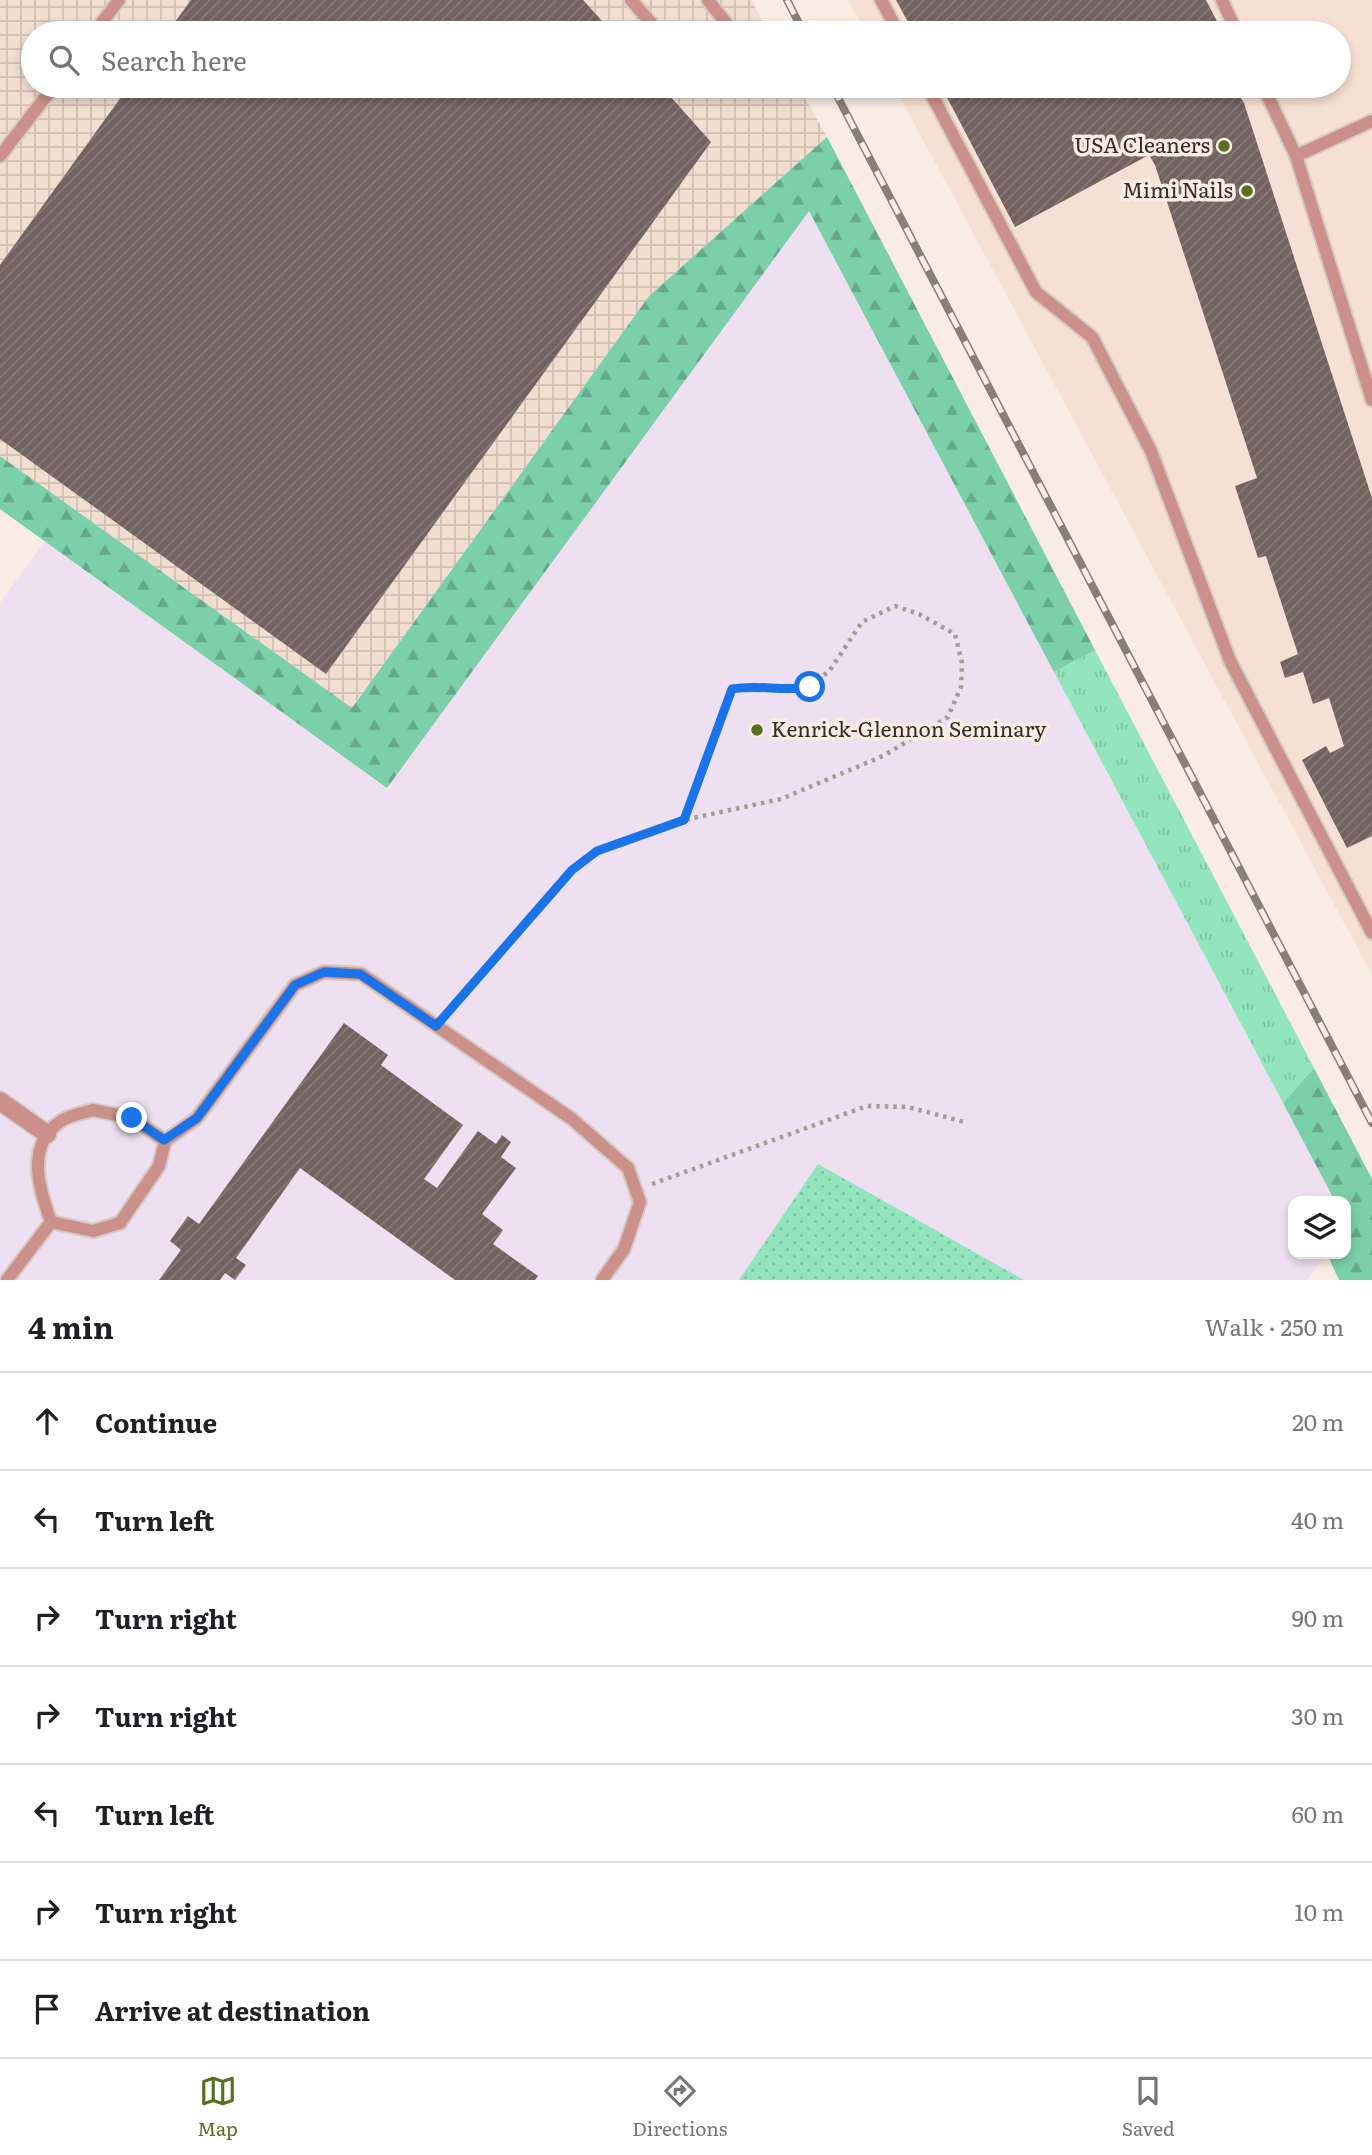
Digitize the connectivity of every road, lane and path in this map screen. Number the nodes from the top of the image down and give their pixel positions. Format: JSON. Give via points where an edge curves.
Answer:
{"nodes":[{"id":1,"x":119,"y":0,"type":"edge"},
{"id":2,"x":631,"y":0,"type":"edge"},
{"id":3,"x":708,"y":0,"type":"edge"},
{"id":4,"x":881,"y":0,"type":"edge"},
{"id":5,"x":1222,"y":0,"type":"edge"},
{"id":6,"x":103,"y":21,"type":"edge"},
{"id":7,"x":649,"y":21,"type":"edge"},
{"id":8,"x":725,"y":21,"type":"edge"},
{"id":9,"x":892,"y":21,"type":"edge"},
{"id":10,"x":1232,"y":21,"type":"edge"},
{"id":11,"x":45,"y":98,"type":"edge"},
{"id":12,"x":933,"y":98,"type":"edge"},
{"id":13,"x":1269,"y":98,"type":"edge"},
{"id":14,"x":1372,"y":121,"type":"edge"},
{"id":15,"x":0,"y":156,"type":"edge"},
{"id":16,"x":1296,"y":156,"type":"junction"},
{"id":17,"x":1372,"y":400,"type":"edge"},
{"id":18,"x":684,"y":820,"type":"junction"},
{"id":19,"x":1372,"y":933,"type":"edge"},
{"id":20,"x":436,"y":1026,"type":"junction"},
{"id":21,"x":0,"y":1101,"type":"edge"},
{"id":22,"x":965,"y":1122,"type":"dead end"},
{"id":23,"x":47,"y":1134,"type":"junction"},
{"id":24,"x":164,"y":1140,"type":"junction"},
{"id":25,"x":638,"y":1190,"type":"junction"},
{"id":26,"x":51,"y":1222,"type":"junction"},
{"id":27,"x":7,"y":1280,"type":"edge"},
{"id":28,"x":602,"y":1280,"type":"edge"}],
"edges":[{"from":1,"to":6,"type":"lane"},
{"from":2,"to":7,"type":"lane"},
{"from":3,"to":8,"type":"lane"},
{"from":4,"to":9,"type":"lane"},
{"from":5,"to":10,"type":"lane"},
{"from":11,"to":15,"type":"lane"},
{"from":12,"to":19,"type":"lane","via":[[1036,292],[1092,337],[1151,452],[1230,661]]},
{"from":13,"to":16,"type":"lane"},
{"from":14,"to":16,"type":"lane"},
{"from":16,"to":17,"type":"lane"},
{"from":18,"to":18,"type":"path","via":[[781,799],[883,756],[948,717],[961,687],[962,663],[955,634],[895,606],[862,622],[830,670],[810,687],[732,689]]},
{"from":18,"to":20,"type":"path","via":[[597,851],[572,870]]},
{"from":20,"to":24,"type":"lane","via":[[360,974],[324,972],[295,985],[197,1118]]},
{"from":20,"to":25,"type":"lane","via":[[572,1119],[628,1168]]},
{"from":21,"to":23,"type":"street"},
{"from":22,"to":25,"type":"path","via":[[908,1107],[867,1106]]},
{"from":23,"to":24,"type":"lane","via":[[63,1119],[93,1110],[132,1118]]},
{"from":23,"to":26,"type":"lane","via":[[37,1158],[39,1189]]},
{"from":24,"to":26,"type":"lane","via":[[159,1166],[120,1223],[93,1231]]},
{"from":25,"to":28,"type":"lane","via":[[640,1202],[624,1249]]},
{"from":26,"to":27,"type":"lane"}]}
